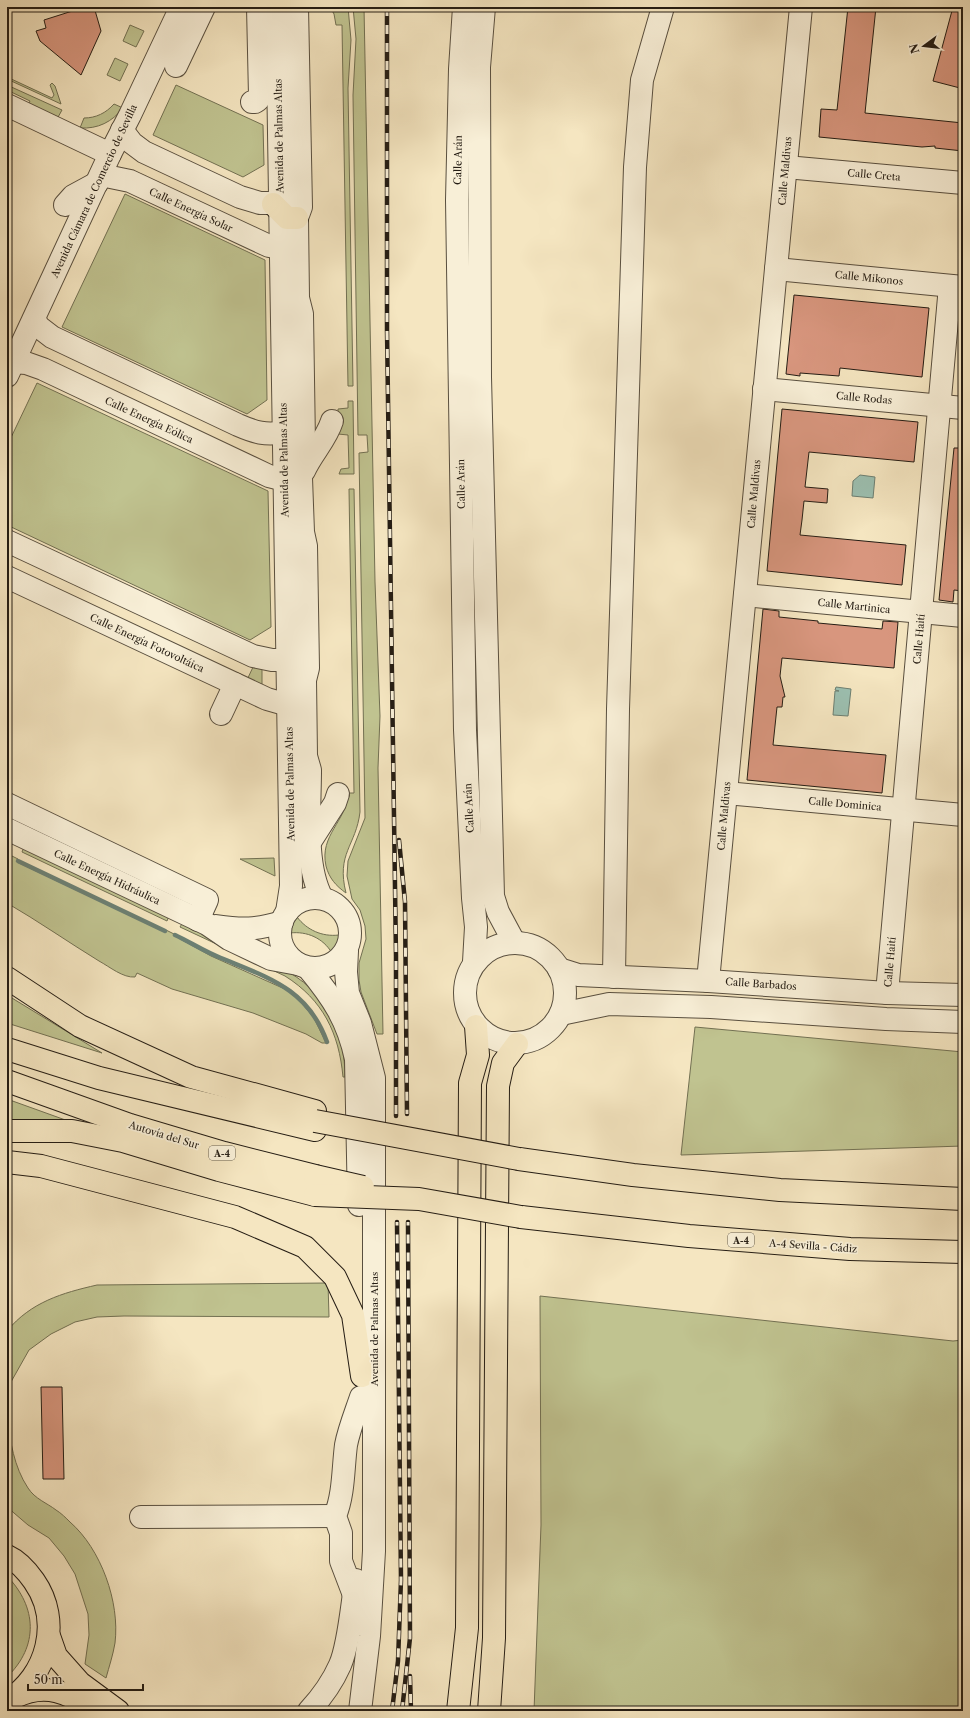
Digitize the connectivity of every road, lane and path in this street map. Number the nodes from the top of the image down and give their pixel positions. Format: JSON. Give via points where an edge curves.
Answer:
{"nodes":[{"id":1,"x":180,"y":7,"type":"edge"},
{"id":2,"x":204,"y":7,"type":"edge"},
{"id":3,"x":258,"y":7,"type":"edge"},
{"id":4,"x":277,"y":7,"type":"edge"},
{"id":5,"x":297,"y":7,"type":"edge"},
{"id":6,"x":464,"y":7,"type":"edge"},
{"id":7,"x":484,"y":7,"type":"edge"},
{"id":8,"x":663,"y":7,"type":"edge"},
{"id":9,"x":801,"y":7,"type":"edge"},
{"id":10,"x":176,"y":66,"type":"dead end"},
{"id":11,"x":252,"y":102,"type":"dead end"},
{"id":12,"x":7,"y":105,"type":"edge"},
{"id":13,"x":122,"y":130,"type":"junction"},
{"id":14,"x":110,"y":154,"type":"junction"},
{"id":15,"x":786,"y":167,"type":"junction"},
{"id":16,"x":99,"y":179,"type":"junction"},
{"id":17,"x":963,"y":183,"type":"edge"},
{"id":18,"x":65,"y":205,"type":"dead end"},
{"id":19,"x":283,"y":209,"type":"junction"},
{"id":20,"x":281,"y":248,"type":"junction"},
{"id":21,"x":776,"y":269,"type":"junction"},
{"id":22,"x":957,"y":287,"type":"edge"},
{"id":23,"x":34,"y":319,"type":"junction"},
{"id":24,"x":10,"y":369,"type":"edge"},
{"id":25,"x":764,"y":389,"type":"junction"},
{"id":26,"x":940,"y":406,"type":"junction"},
{"id":27,"x":963,"y":408,"type":"edge"},
{"id":28,"x":332,"y":421,"type":"dead end"},
{"id":29,"x":288,"y":455,"type":"junction"},
{"id":30,"x":7,"y":541,"type":"edge"},
{"id":31,"x":7,"y":577,"type":"edge"},
{"id":32,"x":745,"y":595,"type":"junction"},
{"id":33,"x":921,"y":612,"type":"junction"},
{"id":34,"x":963,"y":616,"type":"edge"},
{"id":35,"x":289,"y":668,"type":"junction"},
{"id":36,"x":235,"y":684,"type":"junction"},
{"id":37,"x":288,"y":705,"type":"junction"},
{"id":38,"x":221,"y":714,"type":"dead end"},
{"id":39,"x":726,"y":793,"type":"junction"},
{"id":40,"x":338,"y":794,"type":"dead end"},
{"id":41,"x":7,"y":804,"type":"edge"},
{"id":42,"x":904,"y":810,"type":"junction"},
{"id":43,"x":963,"y":816,"type":"edge"},
{"id":44,"x":7,"y":829,"type":"edge"},
{"id":45,"x":310,"y":842,"type":"junction"},
{"id":46,"x":322,"y":898,"type":"junction"},
{"id":47,"x":284,"y":917,"type":"junction"},
{"id":48,"x":202,"y":922,"type":"junction"},
{"id":49,"x":514,"y":942,"type":"junction"},
{"id":50,"x":347,"y":950,"type":"junction"},
{"id":51,"x":474,"y":962,"type":"junction"},
{"id":52,"x":303,"y":966,"type":"junction"},
{"id":53,"x":559,"y":969,"type":"junction"},
{"id":54,"x":614,"y":977,"type":"junction"},
{"id":55,"x":7,"y":978,"type":"edge"},
{"id":56,"x":708,"y":981,"type":"junction"},
{"id":57,"x":887,"y":993,"type":"junction"},
{"id":58,"x":963,"y":994,"type":"edge"},
{"id":59,"x":561,"y":1014,"type":"junction"},
{"id":60,"x":963,"y":1022,"type":"edge"},
{"id":61,"x":476,"y":1026,"type":"junction"},
{"id":62,"x":7,"y":1040,"type":"edge"},
{"id":63,"x":516,"y":1044,"type":"junction"},
{"id":64,"x":7,"y":1049,"type":"edge"},
{"id":65,"x":7,"y":1081,"type":"edge"},
{"id":66,"x":7,"y":1094,"type":"edge"},
{"id":67,"x":315,"y":1121,"type":"junction"},
{"id":68,"x":130,"y":1125,"type":"junction"},
{"id":69,"x":7,"y":1131,"type":"edge"},
{"id":70,"x":7,"y":1162,"type":"edge"},
{"id":71,"x":315,"y":1186,"type":"junction"},
{"id":72,"x":963,"y":1199,"type":"edge"},
{"id":73,"x":521,"y":1217,"type":"joint"},
{"id":74,"x":963,"y":1252,"type":"edge"},
{"id":75,"x":361,"y":1386,"type":"junction"},
{"id":76,"x":335,"y":1516,"type":"junction"},
{"id":77,"x":141,"y":1517,"type":"dead end"},
{"id":78,"x":360,"y":1555,"type":"junction"},
{"id":79,"x":7,"y":1556,"type":"edge"},
{"id":80,"x":354,"y":1595,"type":"junction"},
{"id":81,"x":49,"y":1636,"type":"junction"},
{"id":82,"x":8,"y":1701,"type":"edge"},
{"id":83,"x":95,"y":1711,"type":"edge"},
{"id":84,"x":118,"y":1711,"type":"edge"},
{"id":85,"x":309,"y":1711,"type":"edge"},
{"id":86,"x":346,"y":1711,"type":"edge"},
{"id":87,"x":360,"y":1711,"type":"edge"},
{"id":88,"x":458,"y":1711,"type":"edge"},
{"id":89,"x":489,"y":1711,"type":"edge"}],
"edges":[{"from":1,"to":13,"type":"street","name":"Avenida Cámara de Comercio de Sevilla"},
{"from":2,"to":10,"type":"street"},
{"from":3,"to":11,"type":"street","via":[[260,96]]},
{"from":4,"to":19,"type":"street","name":"Avenida de Palmas Altas"},
{"from":5,"to":19,"type":"street","name":"Avenida de Palmas Altas","via":[[301,207]]},
{"from":6,"to":51,"type":"street","name":"Calle Arán","via":[[457,200],[465,730],[476,927]]},
{"from":7,"to":49,"type":"street","via":[[479,67],[480,369],[493,896],[498,912]]},
{"from":8,"to":54,"type":"street","via":[[642,80],[635,167],[618,709]]},
{"from":9,"to":15,"type":"street","name":"Calle Maldivas"},
{"from":12,"to":14,"type":"street"},
{"from":13,"to":14,"type":"street","name":"Avenida Cámara de Comercio de Sevilla"},
{"from":13,"to":19,"type":"street","via":[[132,143],[151,155],[240,197]]},
{"from":14,"to":16,"type":"street","name":"Avenida Cámara de Comercio de Sevilla"},
{"from":15,"to":17,"type":"street","name":"Calle Creta"},
{"from":15,"to":21,"type":"street","name":"Calle Maldivas"},
{"from":16,"to":18,"type":"street","via":[[73,196]]},
{"from":16,"to":20,"type":"street","name":"Calle Energía Solar","via":[[130,181],[269,246]]},
{"from":16,"to":23,"type":"street","name":"Avenida Cámara de Comercio de Sevilla"},
{"from":19,"to":20,"type":"street","name":"Avenida de Palmas Altas"},
{"from":19,"to":29,"type":"street","name":"Avenida de Palmas Altas","via":[[302,314],[304,444]]},
{"from":20,"to":29,"type":"street","name":"Avenida de Palmas Altas"},
{"from":21,"to":22,"type":"street","name":"Calle Mikonos"},
{"from":21,"to":25,"type":"street","name":"Calle Maldivas"},
{"from":22,"to":26,"type":"street","name":"Calle Haití"},
{"from":23,"to":24,"type":"street","name":"Avenida Cámara de Comercio de Sevilla"},
{"from":23,"to":29,"type":"street","via":[[39,327],[52,337],[256,433]]},
{"from":24,"to":29,"type":"street","name":"Calle Energía Eólica","via":[[26,363],[43,369],[269,476]]},
{"from":25,"to":26,"type":"street","name":"Calle Rodas"},
{"from":25,"to":32,"type":"street","name":"Calle Maldivas"},
{"from":26,"to":27,"type":"street","name":"Calle Rodas"},
{"from":26,"to":33,"type":"street","name":"Calle Haití"},
{"from":28,"to":29,"type":"street","via":[[329,431],[307,463]]},
{"from":29,"to":35,"type":"street","name":"Avenida de Palmas Altas"},
{"from":30,"to":35,"type":"street","via":[[254,656]]},
{"from":31,"to":36,"type":"street","name":"Calle Energía Fotovoltáica"},
{"from":32,"to":33,"type":"street","name":"Calle Martinica"},
{"from":32,"to":39,"type":"street","name":"Calle Maldivas"},
{"from":33,"to":34,"type":"street","name":"Calle Martinica"},
{"from":33,"to":42,"type":"street","name":"Calle Haití"},
{"from":35,"to":37,"type":"street","name":"Avenida de Palmas Altas"},
{"from":35,"to":45,"type":"street","name":"Avenida de Palmas Altas","via":[[310,770]]},
{"from":36,"to":37,"type":"street","name":"Calle Energía Fotovoltáica","via":[[272,701]]},
{"from":36,"to":38,"type":"street"},
{"from":37,"to":47,"type":"street","name":"Avenida de Palmas Altas","via":[[291,886]]},
{"from":39,"to":42,"type":"street","name":"Calle Dominica"},
{"from":39,"to":56,"type":"street","name":"Calle Maldivas"},
{"from":40,"to":45,"type":"street","via":[[336,803]]},
{"from":41,"to":48,"type":"street","via":[[207,900]]},
{"from":42,"to":43,"type":"street","name":"Calle Dominica"},
{"from":42,"to":57,"type":"street","name":"Calle Haití"},
{"from":44,"to":48,"type":"street","name":"Calle Energía Hidráulica"},
{"from":45,"to":46,"type":"street","name":"Avenida de Palmas Altas","via":[[313,876]]},
{"from":46,"to":47,"type":"street","via":[[299,902]]},
{"from":46,"to":50,"type":"street","via":[[337,905],[348,918],[351,934]]},
{"from":47,"to":48,"type":"street","name":"Calle Energía Hidráulica","via":[[257,929],[243,930]]},
{"from":47,"to":52,"type":"street","via":[[280,930],[282,946],[291,959]]},
{"from":48,"to":52,"type":"street","name":"Calle Energía Hidráulica","via":[[229,939],[271,959]]},
{"from":49,"to":51,"type":"street","via":[[492,947]]},
{"from":49,"to":53,"type":"street","via":[[532,945],[548,955]]},
{"from":50,"to":52,"type":"street","via":[[334,964],[326,968]]},
{"from":50,"to":87,"type":"street","name":"Avenida de Palmas Altas","via":[[348,993],[360,1023],[374,1078],[374,1551],[369,1636]]},
{"from":51,"to":61,"type":"street","via":[[465,982],[466,1005]]},
{"from":52,"to":75,"type":"street","name":"Avenida de Palmas Altas","via":[[335,1002],[352,1039],[356,1059]]},
{"from":53,"to":54,"type":"street","name":"Calle Barbados","via":[[578,975]]},
{"from":53,"to":59,"type":"street","via":[[565,991]]},
{"from":54,"to":56,"type":"street","name":"Calle Barbados"},
{"from":55,"to":67,"type":"main road","via":[[80,1026],[191,1077]]},
{"from":56,"to":57,"type":"street","name":"Calle Barbados"},
{"from":57,"to":58,"type":"street","name":"Calle Barbados"},
{"from":59,"to":60,"type":"street","via":[[609,1004],[711,1007],[886,1020]]},
{"from":59,"to":63,"type":"street","via":[[550,1029],[535,1040]]},
{"from":61,"to":63,"type":"street","via":[[488,1036]]},
{"from":61,"to":88,"type":"main road","via":[[478,1055],[470,1083],[467,1628]]},
{"from":62,"to":67,"type":"main road","via":[[79,1063]]},
{"from":63,"to":89,"type":"main road","via":[[503,1063],[498,1086],[494,1638]]},
{"from":64,"to":67,"type":"main road","via":[[99,1078]]},
{"from":65,"to":68,"type":"main road","name":"Autovía del Sur","number":"A-4"},
{"from":66,"to":68,"type":"main road"},
{"from":67,"to":72,"type":"main road","bridge":true,"via":[[519,1158],[633,1175],[780,1190]]},
{"from":68,"to":71,"type":"main road","name":"Autovía del Sur","number":"A-4","via":[[224,1153]]},
{"from":69,"to":71,"type":"main road","via":[[72,1131],[123,1141],[219,1170]]},
{"from":70,"to":75,"type":"main road","via":[[41,1166],[235,1217],[305,1247],[335,1278],[353,1315]]},
{"from":71,"to":73,"type":"main road","name":"Autovía del Sur","number":"A-4","bridge":true,"via":[[418,1199]]},
{"from":73,"to":74,"type":"main road","name":"A-4 Sevilla - Cádiz","number":"A-4","via":[[689,1236],[842,1248]]},
{"from":75,"to":76,"type":"street","via":[[346,1442],[341,1503]]},
{"from":75,"to":78,"type":"street","name":"Avenida de Palmas Altas"},
{"from":76,"to":77,"type":"street"},
{"from":76,"to":80,"type":"street","via":[[341,1533],[341,1561]]},
{"from":78,"to":80,"type":"street"},
{"from":78,"to":86,"type":"street","name":"Avenida de Palmas Altas","via":[[356,1635]]},
{"from":79,"to":81,"type":"main road","via":[[27,1572],[41,1590],[48,1612]]},
{"from":80,"to":85,"type":"street","via":[[341,1664]]},
{"from":81,"to":82,"type":"main road","via":[[43,1661],[29,1684]]},
{"from":81,"to":84,"type":"main road","via":[[56,1656],[75,1678]]},
{"from":82,"to":83,"type":"main road","via":[[26,1692],[64,1692]]}]}
